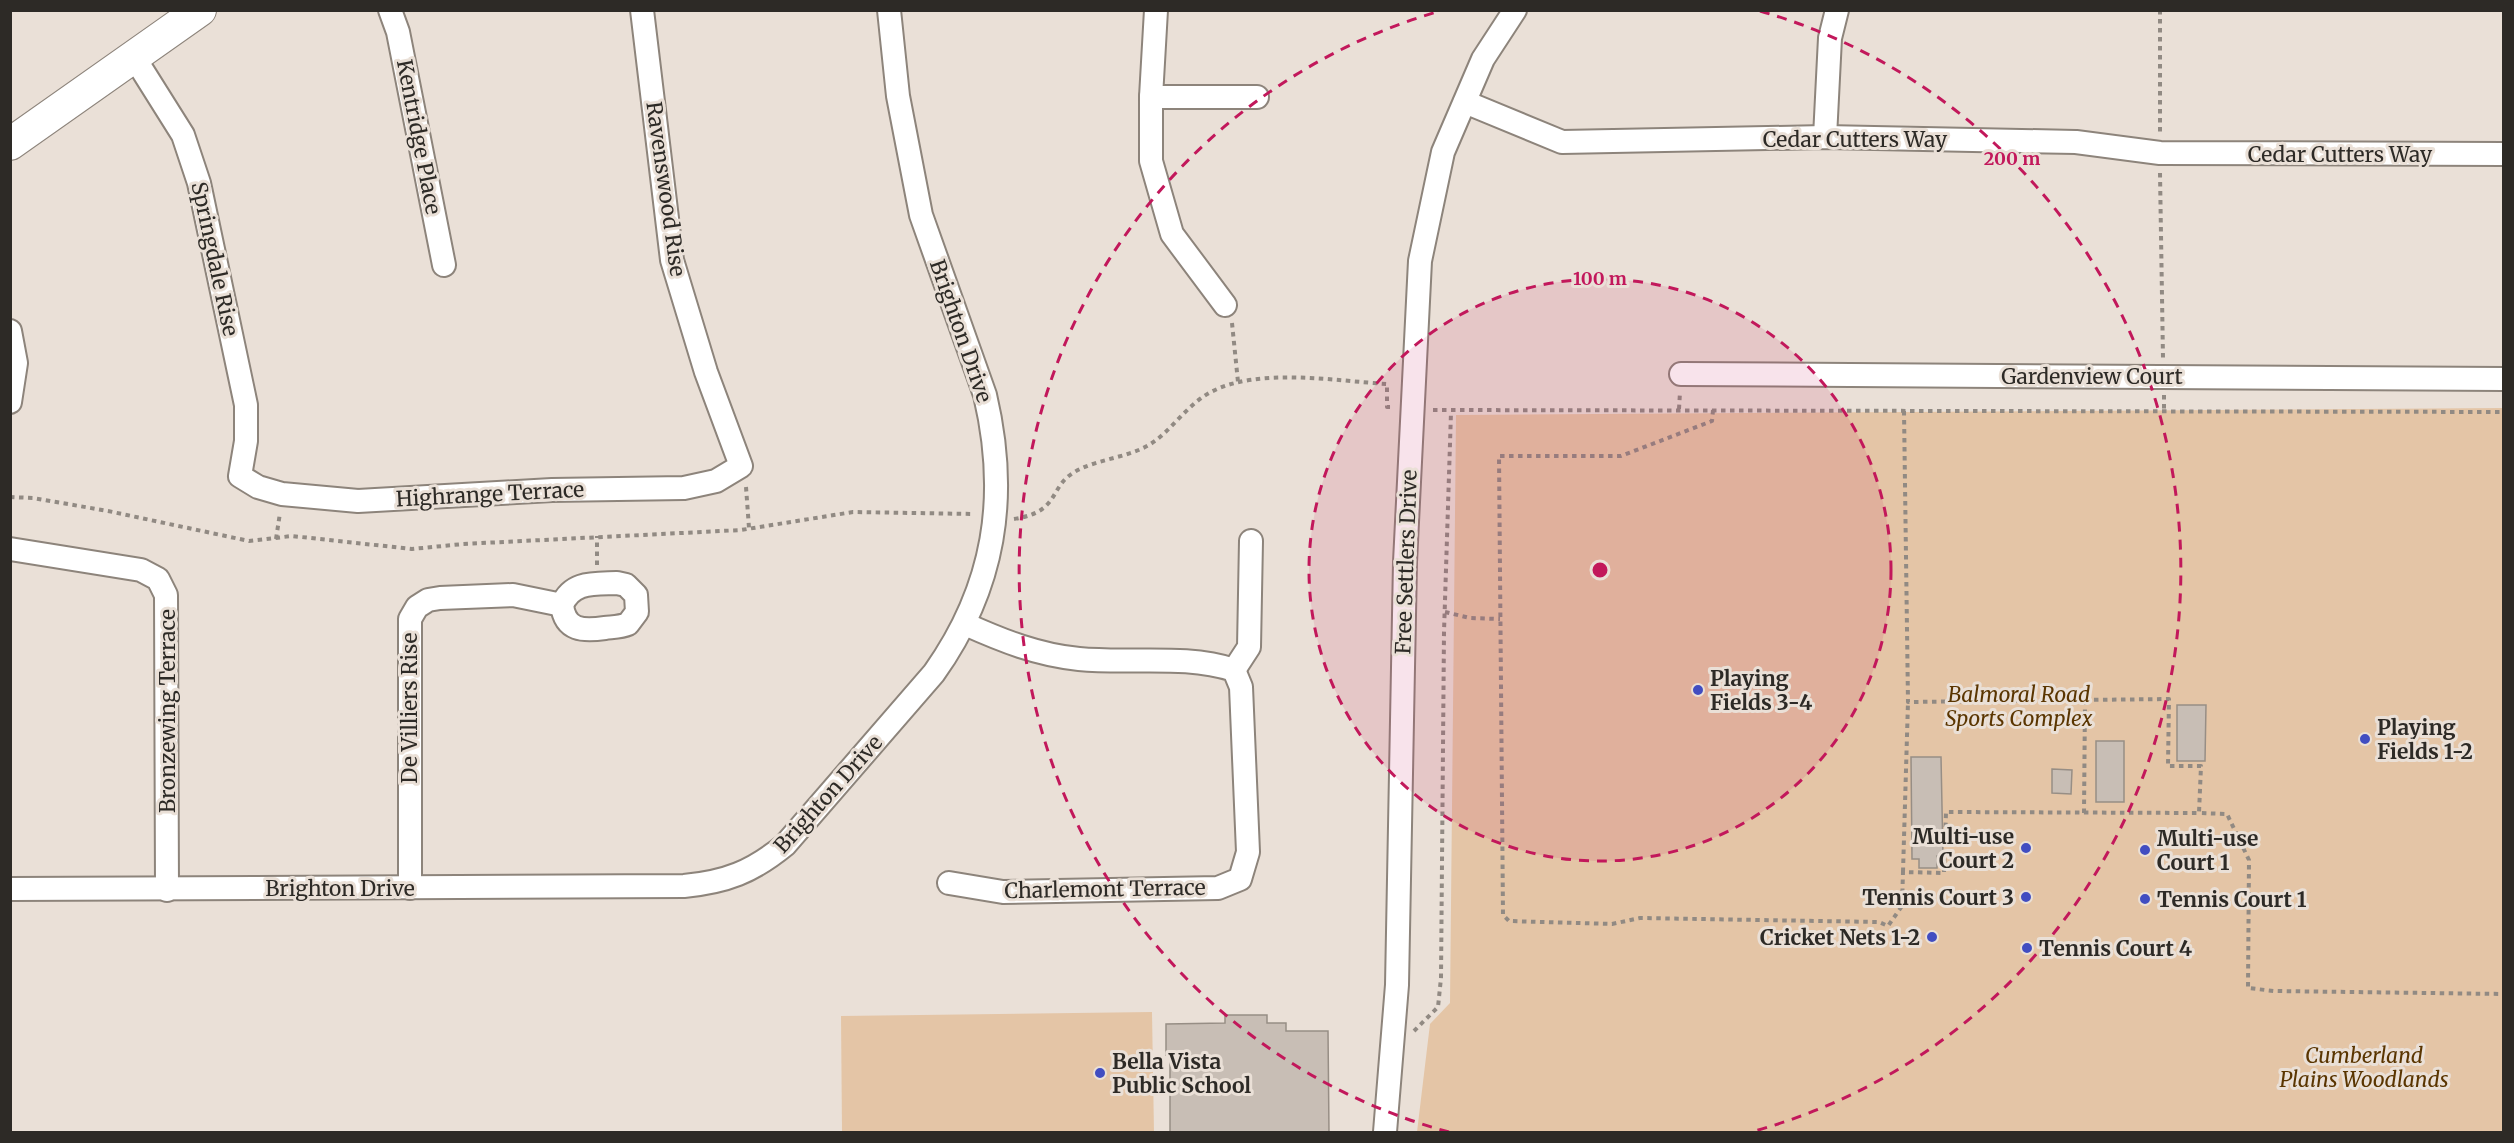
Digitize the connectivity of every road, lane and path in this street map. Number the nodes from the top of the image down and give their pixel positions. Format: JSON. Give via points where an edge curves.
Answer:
{"nodes":[{"id":1,"x":200,"y":10,"type":"edge"},
{"id":2,"x":390,"y":10,"type":"edge"},
{"id":3,"x":642,"y":10,"type":"edge"},
{"id":4,"x":890,"y":10,"type":"edge"},
{"id":5,"x":1156,"y":10,"type":"edge"},
{"id":6,"x":1515,"y":10,"type":"edge"},
{"id":7,"x":1837,"y":10,"type":"edge"},
{"id":8,"x":2160,"y":10,"type":"edge"},
{"id":9,"x":134,"y":57,"type":"junction"},
{"id":10,"x":1150,"y":97,"type":"junction"},
{"id":11,"x":1257,"y":97,"type":"dead end"},
{"id":12,"x":1465,"y":102,"type":"junction"},
{"id":13,"x":1825,"y":137,"type":"junction"},
{"id":14,"x":10,"y":144,"type":"edge"},
{"id":15,"x":2160,"y":153,"type":"junction"},
{"id":16,"x":2504,"y":154,"type":"edge"},
{"id":17,"x":444,"y":265,"type":"dead end"},
{"id":18,"x":1225,"y":305,"type":"joint"},
{"id":19,"x":10,"y":331,"type":"edge"},
{"id":20,"x":2163,"y":364,"type":"dead end"},
{"id":21,"x":1681,"y":374,"type":"dead end"},
{"id":22,"x":2504,"y":379,"type":"edge"},
{"id":23,"x":1238,"y":382,"type":"junction"},
{"id":24,"x":10,"y":402,"type":"edge"},
{"id":25,"x":1387,"y":407,"type":"dead end"},
{"id":26,"x":1713,"y":410,"type":"junction"},
{"id":27,"x":1904,"y":411,"type":"junction"},
{"id":28,"x":2504,"y":412,"type":"edge"},
{"id":29,"x":741,"y":466,"type":"junction"},
{"id":30,"x":240,"y":476,"type":"joint"},
{"id":31,"x":10,"y":497,"type":"edge"},
{"id":32,"x":974,"y":514,"type":"dead end"},
{"id":33,"x":1013,"y":519,"type":"dead end"},
{"id":34,"x":748,"y":528,"type":"junction"},
{"id":35,"x":597,"y":536,"type":"junction"},
{"id":36,"x":1251,"y":541,"type":"dead end"},
{"id":37,"x":10,"y":549,"type":"edge"},
{"id":38,"x":596,"y":574,"type":"dead end"},
{"id":39,"x":562,"y":605,"type":"dead end"},
{"id":40,"x":1445,"y":612,"type":"junction"},
{"id":41,"x":1500,"y":619,"type":"junction"},
{"id":42,"x":965,"y":624,"type":"junction"},
{"id":43,"x":1234,"y":670,"type":"junction"},
{"id":44,"x":2085,"y":700,"type":"junction"},
{"id":45,"x":1908,"y":702,"type":"junction"},
{"id":46,"x":2084,"y":813,"type":"junction"},
{"id":47,"x":2199,"y":813,"type":"junction"},
{"id":48,"x":1903,"y":872,"type":"junction"},
{"id":49,"x":949,"y":883,"type":"dead end"},
{"id":50,"x":410,"y":888,"type":"junction"},
{"id":51,"x":10,"y":890,"type":"edge"},
{"id":52,"x":167,"y":890,"type":"junction"},
{"id":53,"x":2504,"y":994,"type":"edge"},
{"id":54,"x":1412,"y":1032,"type":"dead end"},
{"id":55,"x":1385,"y":1132,"type":"edge"}],
"edges":[{"from":1,"to":9,"type":"street"},
{"from":2,"to":17,"type":"street","name":"Kentridge Place","via":[[398,32]]},
{"from":3,"to":29,"type":"street","name":"Ravenswood Rise","via":[[672,260],[706,372]]},
{"from":4,"to":42,"type":"street","name":"Brighton Drive","via":[[898,96],[921,215],[985,395],[995,447],[993,538]]},
{"from":5,"to":10,"type":"street"},
{"from":6,"to":12,"type":"street","name":"Free Settlers Drive","via":[[1483,58]]},
{"from":7,"to":13,"type":"street","via":[[1830,38]]},
{"from":8,"to":15,"type":"path"},
{"from":9,"to":14,"type":"street"},
{"from":9,"to":30,"type":"street","name":"Springdale Rise","via":[[183,135],[200,183],[246,405],[246,441]]},
{"from":10,"to":11,"type":"street"},
{"from":10,"to":18,"type":"street","via":[[1151,161],[1172,234]]},
{"from":12,"to":13,"type":"street","name":"Cedar Cutters Way","via":[[1562,142]]},
{"from":12,"to":55,"type":"street","name":"Free Settlers Drive","via":[[1443,152],[1428,216],[1415,318],[1405,562],[1397,985]]},
{"from":13,"to":15,"type":"street","name":"Cedar Cutters Way","via":[[2076,142]]},
{"from":15,"to":16,"type":"street","name":"Cedar Cutters Way"},
{"from":15,"to":20,"type":"path"},
{"from":18,"to":23,"type":"path","via":[[1232,322]]},
{"from":19,"to":24,"type":"street","via":[[16,363]]},
{"from":21,"to":22,"type":"street","name":"Gardenview Court"},
{"from":23,"to":25,"type":"path","via":[[1270,378],[1387,384]]},
{"from":23,"to":33,"type":"path","via":[[1211,392],[1186,409],[1149,445],[1078,470],[1063,482],[1048,506],[1034,516]]},
{"from":26,"to":27,"type":"path"},
{"from":26,"to":40,"type":"path","via":[[1451,412]]},
{"from":26,"to":41,"type":"path","via":[[1712,421],[1621,456],[1499,456]]},
{"from":27,"to":28,"type":"path"},
{"from":27,"to":45,"type":"path"},
{"from":29,"to":30,"type":"street","name":"Highrange Terrace","via":[[716,481],[684,488],[552,490],[358,501],[282,494],[258,488]]},
{"from":29,"to":34,"type":"path"},
{"from":31,"to":35,"type":"path","via":[[108,511],[249,541],[292,536],[412,549]]},
{"from":32,"to":34,"type":"path","via":[[852,512]]},
{"from":34,"to":35,"type":"path","via":[[677,535]]},
{"from":35,"to":38,"type":"path"},
{"from":36,"to":43,"type":"street","via":[[1249,646]]},
{"from":37,"to":52,"type":"street","name":"Bronzewing Terrace","via":[[141,570],[158,579],[166,595]]},
{"from":39,"to":50,"type":"street","name":"De Villiers Rise","via":[[513,595],[440,598],[417,607],[410,619]]},
{"from":40,"to":41,"type":"path"},
{"from":40,"to":54,"type":"path","via":[[1441,978],[1438,1007]]},
{"from":41,"to":48,"type":"path","via":[[1503,915],[1509,921],[1612,924],[1640,918],[1879,922],[1888,926],[1902,906]]},
{"from":42,"to":43,"type":"street","via":[[1012,645],[1047,655],[1210,662]]},
{"from":42,"to":50,"type":"street","name":"Brighton Drive","via":[[934,673],[785,845],[762,864],[710,883],[684,886]]},
{"from":43,"to":49,"type":"street","name":"Charlemont Terrace","via":[[1241,687],[1248,852],[1240,879],[1218,888],[1003,892]]},
{"from":44,"to":45,"type":"path"},
{"from":44,"to":46,"type":"path"},
{"from":44,"to":47,"type":"path","via":[[2169,699],[2168,766],[2201,766]]},
{"from":45,"to":48,"type":"path"},
{"from":46,"to":47,"type":"path"},
{"from":46,"to":48,"type":"path","via":[[1946,812],[1944,873]]},
{"from":47,"to":53,"type":"path","via":[[2227,813],[2249,860],[2248,988]]},
{"from":50,"to":52,"type":"street","name":"Brighton Drive"},
{"from":51,"to":52,"type":"street","name":"Brighton Drive"}]}
